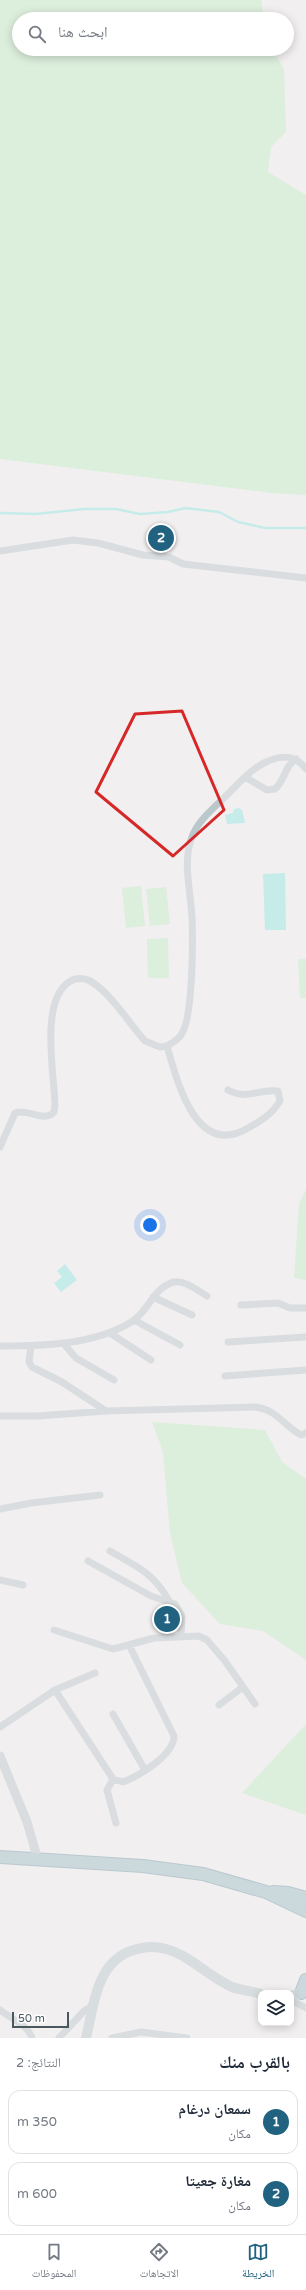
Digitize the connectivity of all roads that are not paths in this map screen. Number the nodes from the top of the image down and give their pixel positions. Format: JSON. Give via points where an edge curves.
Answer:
{"nodes":[{"id":1,"x":0,"y":551,"type":"edge"},
{"id":2,"x":306,"y":578,"type":"edge"},
{"id":3,"x":296,"y":759,"type":"junction"},
{"id":4,"x":306,"y":769,"type":"edge"},
{"id":5,"x":245,"y":777,"type":"junction"},
{"id":6,"x":167,"y":1046,"type":"junction"},
{"id":7,"x":228,"y":1090,"type":"dead end"},
{"id":8,"x":0,"y":1147,"type":"edge"},
{"id":9,"x":207,"y":1296,"type":"dead end"},
{"id":10,"x":153,"y":1297,"type":"junction"},
{"id":11,"x":241,"y":1305,"type":"dead end"},
{"id":12,"x":306,"y":1308,"type":"edge"},
{"id":13,"x":192,"y":1315,"type":"dead end"},
{"id":14,"x":134,"y":1320,"type":"junction"},
{"id":15,"x":110,"y":1333,"type":"junction"},
{"id":16,"x":306,"y":1337,"type":"edge"},
{"id":17,"x":228,"y":1342,"type":"dead end"},
{"id":18,"x":63,"y":1343,"type":"junction"},
{"id":19,"x":180,"y":1345,"type":"dead end"},
{"id":20,"x":0,"y":1346,"type":"edge"},
{"id":21,"x":31,"y":1346,"type":"junction"},
{"id":22,"x":151,"y":1360,"type":"dead end"},
{"id":23,"x":306,"y":1370,"type":"edge"},
{"id":24,"x":225,"y":1376,"type":"dead end"},
{"id":25,"x":114,"y":1380,"type":"dead end"},
{"id":26,"x":106,"y":1411,"type":"junction"},
{"id":27,"x":0,"y":1416,"type":"edge"},
{"id":28,"x":305,"y":1435,"type":"edge"},
{"id":29,"x":100,"y":1495,"type":"dead end"},
{"id":30,"x":0,"y":1509,"type":"edge"},
{"id":31,"x":110,"y":1551,"type":"dead end"},
{"id":32,"x":88,"y":1561,"type":"dead end"},
{"id":33,"x":0,"y":1580,"type":"edge"},
{"id":34,"x":23,"y":1585,"type":"dead end"},
{"id":35,"x":169,"y":1601,"type":"junction"},
{"id":36,"x":54,"y":1630,"type":"dead end"},
{"id":37,"x":181,"y":1636,"type":"junction"},
{"id":38,"x":128,"y":1645,"type":"junction"},
{"id":39,"x":95,"y":1673,"type":"dead end"},
{"id":40,"x":244,"y":1687,"type":"junction"},
{"id":41,"x":55,"y":1690,"type":"junction"},
{"id":42,"x":255,"y":1704,"type":"dead end"},
{"id":43,"x":219,"y":1705,"type":"dead end"},
{"id":44,"x":113,"y":1714,"type":"dead end"},
{"id":45,"x":0,"y":1727,"type":"edge"},
{"id":46,"x":0,"y":1756,"type":"edge"},
{"id":47,"x":145,"y":1770,"type":"junction"},
{"id":48,"x":113,"y":1780,"type":"junction"},
{"id":49,"x":116,"y":1823,"type":"dead end"},
{"id":50,"x":0,"y":1858,"type":"edge"},
{"id":51,"x":38,"y":1860,"type":"junction"},
{"id":52,"x":266,"y":1892,"type":"junction"},
{"id":53,"x":306,"y":1898,"type":"edge"},
{"id":54,"x":306,"y":1911,"type":"edge"},
{"id":55,"x":306,"y":1980,"type":"edge"},
{"id":56,"x":258,"y":1993,"type":"edge"},
{"id":57,"x":297,"y":1995,"type":"edge"},
{"id":58,"x":94,"y":2003,"type":"junction"},
{"id":59,"x":306,"y":2008,"type":"edge"},
{"id":60,"x":0,"y":2010,"type":"edge"},
{"id":61,"x":32,"y":2038,"type":"edge"},
{"id":62,"x":59,"y":2038,"type":"edge"},
{"id":63,"x":86,"y":2038,"type":"edge"},
{"id":64,"x":112,"y":2038,"type":"edge"},
{"id":65,"x":187,"y":2038,"type":"edge"}],
"edges":[{"from":1,"to":2,"type":"street","via":[[73,540],[143,555],[169,557],[183,564]]},
{"from":3,"to":4,"type":"street"},
{"from":3,"to":5,"type":"street","via":[[288,757],[270,760],[256,767]]},
{"from":3,"to":5,"type":"street","via":[[286,769],[275,789],[267,790]]},
{"from":5,"to":6,"type":"street","via":[[200,823],[192,836],[188,867],[192,943],[186,1026],[182,1035]]},
{"from":6,"to":7,"type":"street","via":[[186,1104],[198,1121],[211,1132],[228,1136],[244,1130],[270,1114],[280,1101],[278,1091],[240,1095]]},
{"from":6,"to":8,"type":"street","via":[[160,1047],[145,1041],[100,988],[91,981],[71,980],[59,992],[53,1010],[51,1026],[54,1112],[44,1116],[20,1111],[16,1113]]},
{"from":9,"to":10,"type":"street","via":[[182,1282],[176,1282],[165,1286]]},
{"from":10,"to":13,"type":"street"},
{"from":10,"to":14,"type":"street"},
{"from":11,"to":12,"type":"street","via":[[278,1303],[290,1308]]},
{"from":14,"to":15,"type":"street"},
{"from":14,"to":19,"type":"street"},
{"from":15,"to":18,"type":"street"},
{"from":15,"to":22,"type":"street"},
{"from":16,"to":17,"type":"street"},
{"from":18,"to":21,"type":"street"},
{"from":18,"to":25,"type":"street","via":[[88,1367]]},
{"from":20,"to":21,"type":"street"},
{"from":21,"to":26,"type":"street","via":[[29,1362],[32,1367],[62,1382]]},
{"from":23,"to":24,"type":"street"},
{"from":26,"to":27,"type":"street"},
{"from":26,"to":28,"type":"street","via":[[266,1408],[298,1434]]},
{"from":29,"to":30,"type":"street"},
{"from":31,"to":35,"type":"street","via":[[152,1577]]},
{"from":32,"to":35,"type":"street","via":[[151,1596]]},
{"from":33,"to":34,"type":"street"},
{"from":35,"to":37,"type":"street","via":[[175,1604],[180,1612]]},
{"from":36,"to":38,"type":"street","via":[[113,1649]]},
{"from":37,"to":38,"type":"street","via":[[154,1638]]},
{"from":37,"to":40,"type":"street","via":[[194,1635],[207,1640]]},
{"from":38,"to":47,"type":"street","via":[[174,1736],[172,1748]]},
{"from":39,"to":41,"type":"street"},
{"from":40,"to":42,"type":"street"},
{"from":40,"to":43,"type":"street"},
{"from":41,"to":45,"type":"street"},
{"from":41,"to":48,"type":"street"},
{"from":44,"to":47,"type":"street"},
{"from":46,"to":51,"type":"street","via":[[27,1822]]},
{"from":47,"to":48,"type":"street","via":[[123,1782]]},
{"from":48,"to":49,"type":"street","via":[[107,1790]]},
{"from":50,"to":51,"type":"highway"},
{"from":51,"to":52,"type":"highway","via":[[188,1871],[215,1876]]},
{"from":52,"to":53,"type":"highway","via":[[288,1893]]},
{"from":52,"to":54,"type":"highway"},
{"from":55,"to":57,"type":"highway"},
{"from":56,"to":58,"type":"main road","via":[[232,1987],[182,1955],[152,1946],[125,1952],[115,1958],[103,1974]]},
{"from":57,"to":59,"type":"street"},
{"from":58,"to":62,"type":"street"},
{"from":58,"to":63,"type":"main road"},
{"from":60,"to":61,"type":"street","via":[[23,2026]]},
{"from":64,"to":65,"type":"street","via":[[141,2032]]}]}
